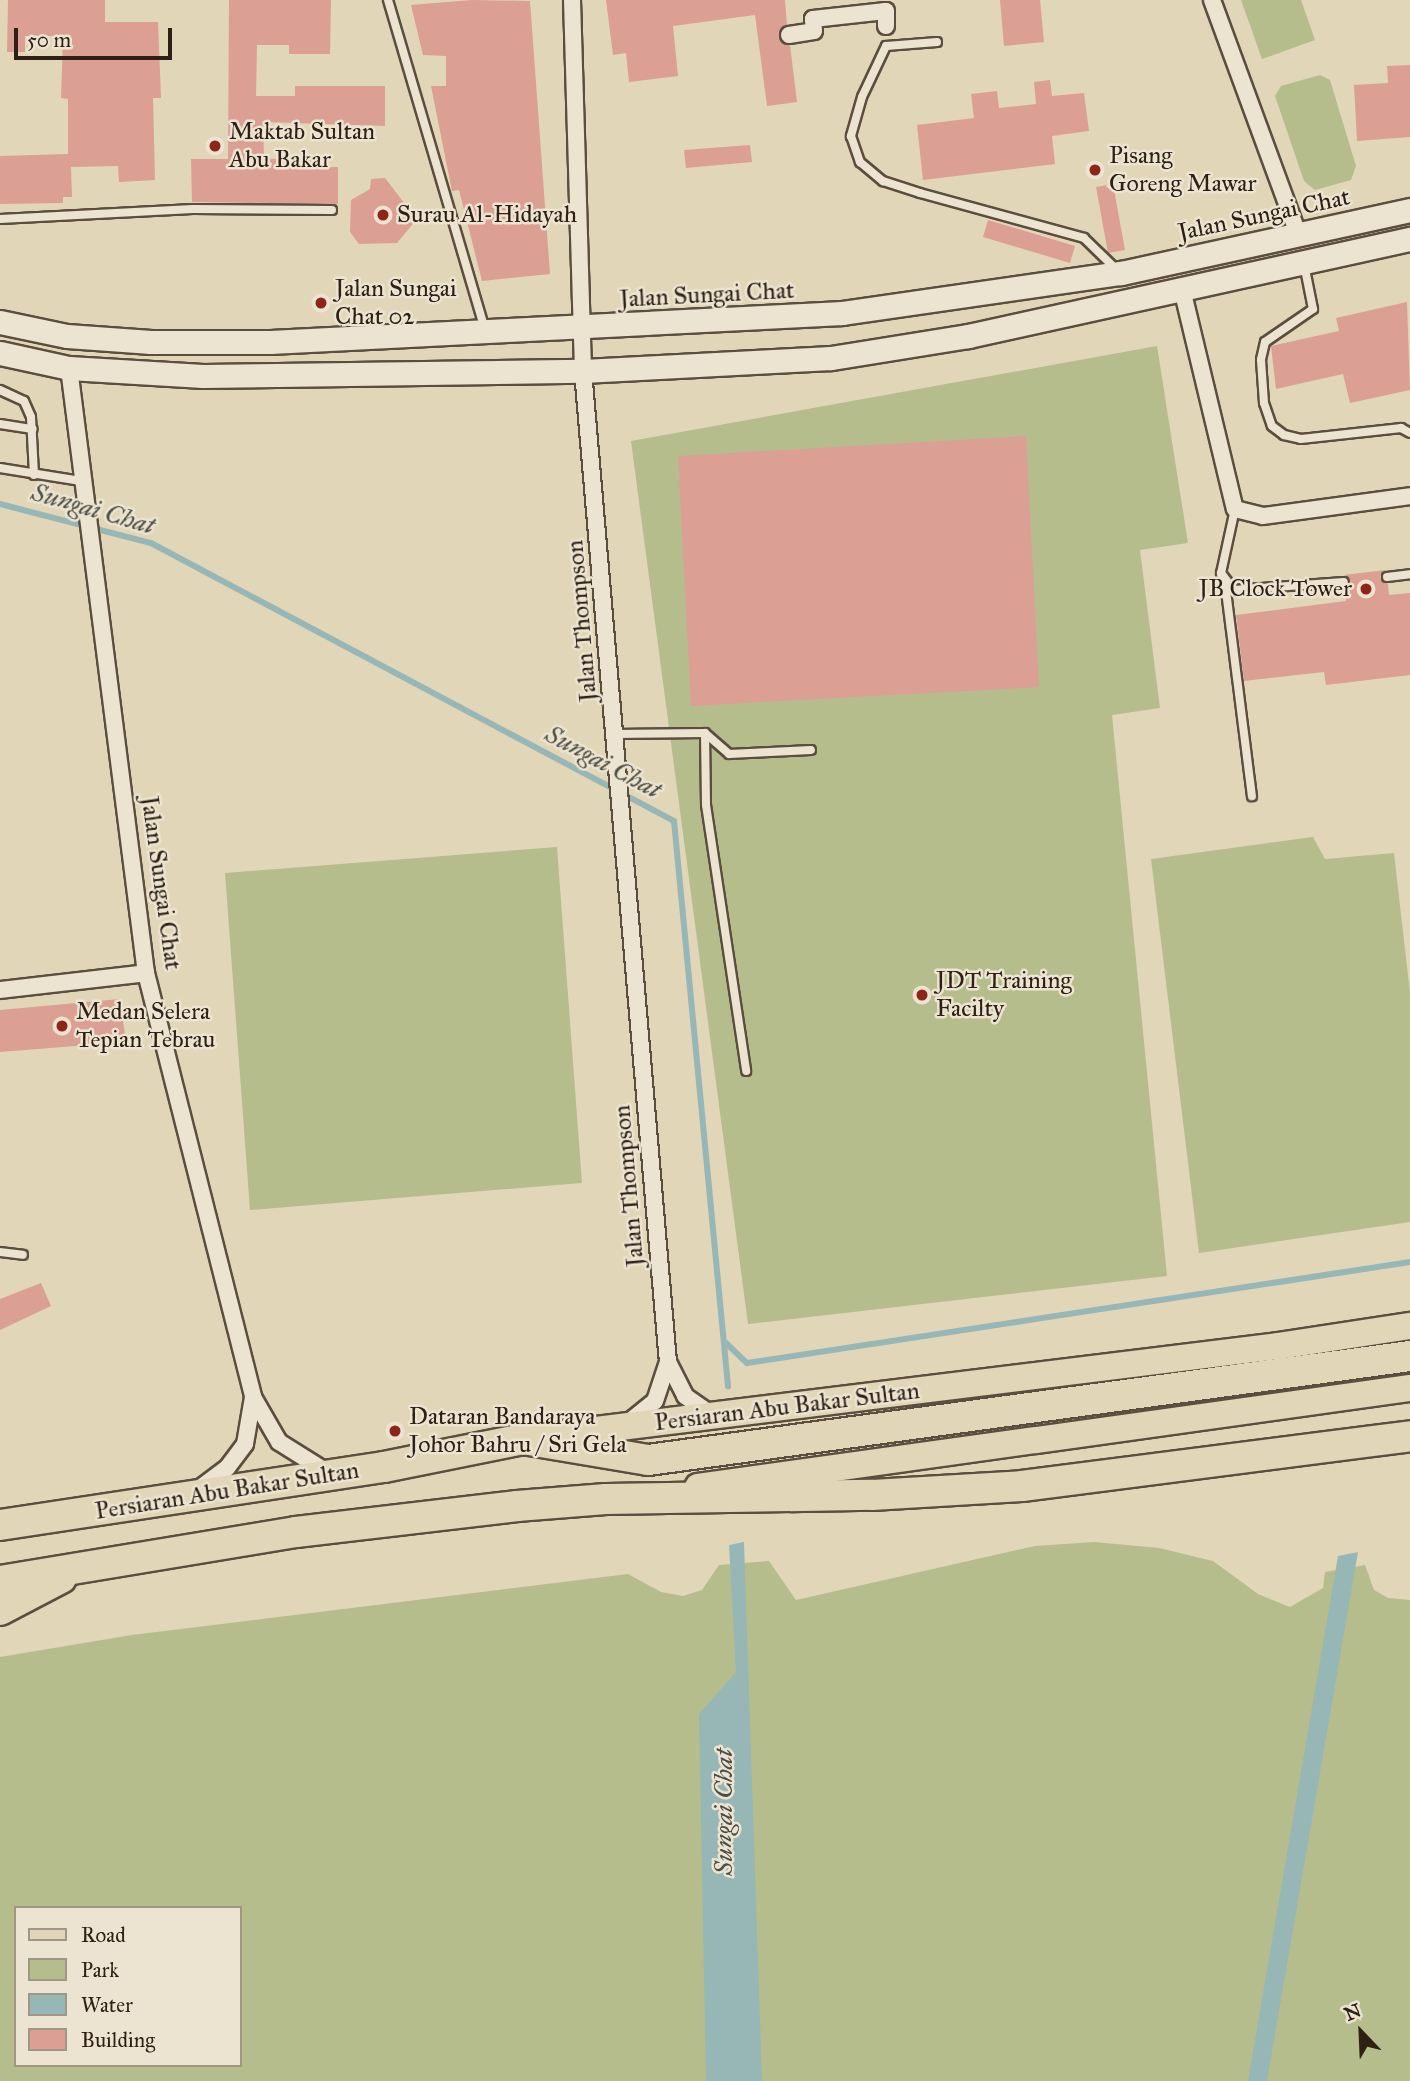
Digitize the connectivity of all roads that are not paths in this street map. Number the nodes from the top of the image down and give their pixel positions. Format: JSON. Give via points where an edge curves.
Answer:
{"nodes":[{"id":1,"x":388,"y":0,"type":"edge"},
{"id":2,"x":572,"y":0,"type":"edge"},
{"id":3,"x":1212,"y":0,"type":"edge"},
{"id":4,"x":887,"y":26,"type":"dead end"},
{"id":5,"x":789,"y":35,"type":"dead end"},
{"id":6,"x":937,"y":42,"type":"dead end"},
{"id":7,"x":1410,"y":209,"type":"edge"},
{"id":8,"x":332,"y":210,"type":"dead end"},
{"id":9,"x":0,"y":219,"type":"edge"},
{"id":10,"x":1298,"y":234,"type":"junction"},
{"id":11,"x":1410,"y":239,"type":"edge"},
{"id":12,"x":1304,"y":263,"type":"junction"},
{"id":13,"x":1121,"y":273,"type":"junction"},
{"id":14,"x":1182,"y":289,"type":"junction"},
{"id":15,"x":0,"y":322,"type":"edge"},
{"id":16,"x":581,"y":329,"type":"junction"},
{"id":17,"x":486,"y":333,"type":"junction"},
{"id":18,"x":0,"y":353,"type":"edge"},
{"id":19,"x":69,"y":368,"type":"junction"},
{"id":20,"x":583,"y":371,"type":"junction"},
{"id":21,"x":0,"y":390,"type":"edge"},
{"id":22,"x":0,"y":424,"type":"edge"},
{"id":23,"x":33,"y":429,"type":"junction"},
{"id":24,"x":1410,"y":433,"type":"edge"},
{"id":25,"x":0,"y":468,"type":"edge"},
{"id":26,"x":34,"y":475,"type":"junction"},
{"id":27,"x":81,"y":481,"type":"junction"},
{"id":28,"x":1410,"y":496,"type":"edge"},
{"id":29,"x":1235,"y":509,"type":"junction"},
{"id":30,"x":1410,"y":574,"type":"edge"},
{"id":31,"x":1387,"y":577,"type":"dead end"},
{"id":32,"x":1343,"y":582,"type":"dead end"},
{"id":33,"x":1225,"y":583,"type":"junction"},
{"id":34,"x":705,"y":733,"type":"junction"},
{"id":35,"x":614,"y":734,"type":"junction"},
{"id":36,"x":811,"y":750,"type":"dead end"},
{"id":37,"x":1252,"y":796,"type":"dead end"},
{"id":38,"x":146,"y":973,"type":"junction"},
{"id":39,"x":0,"y":990,"type":"edge"},
{"id":40,"x":747,"y":1071,"type":"dead end"},
{"id":41,"x":0,"y":1252,"type":"edge"},
{"id":42,"x":23,"y":1255,"type":"dead end"},
{"id":43,"x":1410,"y":1314,"type":"edge"},
{"id":44,"x":1410,"y":1326,"type":"edge"},
{"id":45,"x":1279,"y":1346,"type":"junction"},
{"id":46,"x":1410,"y":1356,"type":"edge"},
{"id":47,"x":668,"y":1362,"type":"junction"},
{"id":48,"x":1410,"y":1388,"type":"edge"},
{"id":49,"x":253,"y":1397,"type":"junction"},
{"id":50,"x":716,"y":1416,"type":"junction"},
{"id":51,"x":620,"y":1428,"type":"junction"},
{"id":52,"x":1410,"y":1436,"type":"edge"},
{"id":53,"x":523,"y":1438,"type":"junction"},
{"id":54,"x":332,"y":1475,"type":"junction"},
{"id":55,"x":187,"y":1498,"type":"junction"},
{"id":56,"x":606,"y":1499,"type":"junction"},
{"id":57,"x":0,"y":1525,"type":"edge"},
{"id":58,"x":80,"y":1567,"type":"junction"},
{"id":59,"x":0,"y":1581,"type":"edge"},
{"id":60,"x":0,"y":1610,"type":"edge"}],
"edges":[{"from":1,"to":17,"type":"lane"},
{"from":2,"to":16,"type":"street","name":"Jalan Thompson"},
{"from":3,"to":10,"type":"street"},
{"from":4,"to":5,"type":"street","via":[[886,11],[813,19],[814,31]]},
{"from":6,"to":13,"type":"lane","via":[[886,46],[862,97],[851,136],[860,162],[883,181],[1084,238]]},
{"from":7,"to":10,"type":"main road","name":"Jalan Sungai Chat"},
{"from":8,"to":9,"type":"lane","via":[[193,209]]},
{"from":10,"to":13,"type":"main road","name":"Jalan Sungai Chat"},
{"from":11,"to":12,"type":"main road"},
{"from":12,"to":14,"type":"main road"},
{"from":12,"to":24,"type":"lane","via":[[1313,309],[1265,342],[1261,360],[1272,426],[1301,439],[1401,428]]},
{"from":13,"to":16,"type":"main road","name":"Jalan Sungai Chat","via":[[842,313]]},
{"from":14,"to":20,"type":"main road","via":[[968,336],[831,358]]},
{"from":14,"to":29,"type":"street"},
{"from":15,"to":17,"type":"main road","name":"Jalan Sungai Chat","via":[[67,336],[151,342]]},
{"from":16,"to":17,"type":"main road","name":"Jalan Sungai Chat"},
{"from":16,"to":20,"type":"street","name":"Jalan Thompson"},
{"from":18,"to":19,"type":"main road"},
{"from":19,"to":20,"type":"main road","via":[[203,376]]},
{"from":19,"to":27,"type":"street","name":"Jalan Sungai Chat"},
{"from":20,"to":35,"type":"street","name":"Jalan Thompson"},
{"from":21,"to":23,"type":"lane","via":[[24,401]]},
{"from":22,"to":23,"type":"lane"},
{"from":23,"to":26,"type":"lane"},
{"from":25,"to":26,"type":"lane"},
{"from":26,"to":27,"type":"lane"},
{"from":27,"to":38,"type":"street","name":"Jalan Sungai Chat"},
{"from":28,"to":29,"type":"street","via":[[1263,516]]},
{"from":29,"to":33,"type":"lane","via":[[1221,573]]},
{"from":30,"to":31,"type":"lane"},
{"from":32,"to":33,"type":"lane","via":[[1234,590]]},
{"from":33,"to":37,"type":"lane"},
{"from":34,"to":35,"type":"lane"},
{"from":34,"to":36,"type":"lane","via":[[729,754]]},
{"from":34,"to":40,"type":"lane","via":[[706,805]]},
{"from":35,"to":47,"type":"street","name":"Jalan Thompson"},
{"from":38,"to":39,"type":"street"},
{"from":38,"to":49,"type":"street","name":"Jalan Sungai Chat"},
{"from":41,"to":42,"type":"lane"},
{"from":43,"to":45,"type":"main road"},
{"from":44,"to":45,"type":"main road","name":"Persiaran Abu Bakar Sultan"},
{"from":45,"to":50,"type":"main road","name":"Persiaran Abu Bakar Sultan"},
{"from":46,"to":53,"type":"highway","via":[[648,1460]]},
{"from":47,"to":50,"type":"street","name":"Jalan Thompson","via":[[685,1396]]},
{"from":47,"to":51,"type":"street","name":"Jalan Thompson","via":[[655,1401]]},
{"from":48,"to":56,"type":"main road"},
{"from":49,"to":54,"type":"street","name":"Jalan Sungai Chat","via":[[279,1442]]},
{"from":49,"to":55,"type":"street","name":"Jalan Sungai Chat","via":[[245,1444],[227,1468]]},
{"from":50,"to":51,"type":"main road","name":"Persiaran Abu Bakar Sultan"},
{"from":51,"to":53,"type":"main road","name":"Persiaran Abu Bakar Sultan"},
{"from":52,"to":56,"type":"highway","via":[[1022,1486]]},
{"from":53,"to":54,"type":"highway","name":"Persiaran Abu Bakar Sultan"},
{"from":54,"to":55,"type":"highway","name":"Persiaran Abu Bakar Sultan"},
{"from":55,"to":57,"type":"highway","name":"Persiaran Abu Bakar Sultan"},
{"from":56,"to":58,"type":"highway","via":[[296,1532]]},
{"from":58,"to":59,"type":"highway"},
{"from":58,"to":60,"type":"highway"}]}
